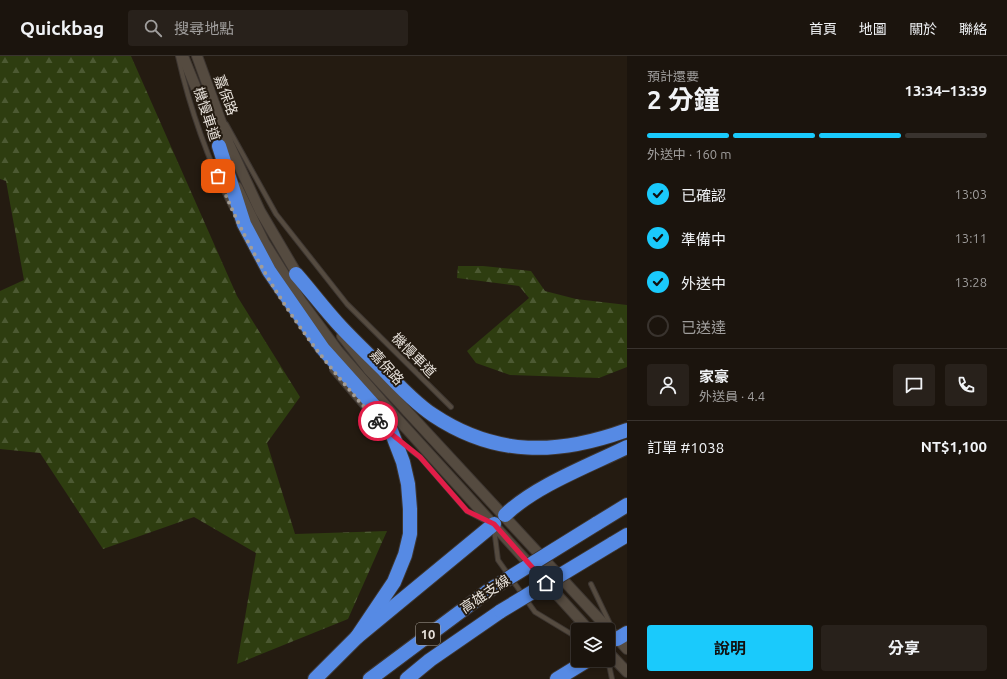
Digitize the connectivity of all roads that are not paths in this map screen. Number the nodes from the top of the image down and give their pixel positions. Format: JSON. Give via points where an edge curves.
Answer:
{"nodes":[{"id":1,"x":178,"y":56,"type":"edge"},
{"id":2,"x":184,"y":56,"type":"edge"},
{"id":3,"x":197,"y":56,"type":"edge"},
{"id":4,"x":214,"y":102,"type":"junction"},
{"id":5,"x":219,"y":146,"type":"junction"},
{"id":6,"x":233,"y":210,"type":"dead end"},
{"id":7,"x":236,"y":216,"type":"dead end"},
{"id":8,"x":296,"y":274,"type":"junction"},
{"id":9,"x":277,"y":291,"type":"dead end"},
{"id":10,"x":327,"y":364,"type":"dead end"},
{"id":11,"x":451,"y":407,"type":"dead end"},
{"id":12,"x":627,"y":430,"type":"edge"},
{"id":13,"x":394,"y":436,"type":"junction"},
{"id":14,"x":627,"y":447,"type":"edge"},
{"id":15,"x":627,"y":505,"type":"edge"},
{"id":16,"x":505,"y":515,"type":"junction"},
{"id":17,"x":494,"y":524,"type":"junction"},
{"id":18,"x":627,"y":535,"type":"edge"},
{"id":19,"x":592,"y":584,"type":"dead end"},
{"id":20,"x":582,"y":623,"type":"edge"},
{"id":21,"x":571,"y":634,"type":"edge"},
{"id":22,"x":357,"y":637,"type":"junction"},
{"id":23,"x":621,"y":643,"type":"edge"},
{"id":24,"x":615,"y":659,"type":"edge"},
{"id":25,"x":577,"y":667,"type":"edge"},
{"id":26,"x":609,"y":667,"type":"edge"},
{"id":27,"x":627,"y":672,"type":"edge"},
{"id":28,"x":315,"y":679,"type":"edge"},
{"id":29,"x":370,"y":679,"type":"edge"},
{"id":30,"x":407,"y":679,"type":"edge"},
{"id":31,"x":557,"y":679,"type":"edge"},
{"id":32,"x":612,"y":679,"type":"edge"}],
"edges":[{"from":1,"to":6,"type":"lane","name":"機慢車道","via":[[197,125]]},
{"from":2,"to":5,"type":"street","name":"嘉保路"},
{"from":3,"to":4,"type":"street","name":"嘉保路"},
{"from":4,"to":8,"type":"street","name":"嘉保路","via":[[229,144],[260,211]]},
{"from":4,"to":11,"type":"lane","name":"機慢車道","via":[[276,214],[348,304]]},
{"from":5,"to":13,"type":"highway","via":[[244,224],[269,271],[323,349],[375,407]]},
{"from":5,"to":17,"type":"street","name":"嘉保路","via":[[264,242],[300,301],[371,389]]},
{"from":7,"to":9,"type":"lane","via":[[260,265]]},
{"from":8,"to":12,"type":"highway","via":[[341,328],[398,384],[432,414],[458,430],[488,442],[526,448],[553,448],[583,444]]},
{"from":8,"to":16,"type":"street","name":"嘉保路","via":[[368,369]]},
{"from":10,"to":13,"type":"lane","via":[[366,410]]},
{"from":13,"to":17,"type":"lane","via":[[420,457],[467,511]]},
{"from":13,"to":22,"type":"highway","via":[[408,484],[410,534],[394,582]]},
{"from":14,"to":16,"type":"highway","via":[[525,498]]},
{"from":15,"to":29,"type":"highway","name":"高雄支線","number":"10","bridge":true,"via":[[488,591]]},
{"from":16,"to":17,"type":"street"},
{"from":16,"to":23,"type":"street","name":"嘉保路"},
{"from":17,"to":20,"type":"street","name":"嘉保路"},
{"from":17,"to":21,"type":"lane","via":[[498,560],[535,612]]},
{"from":17,"to":22,"type":"highway"},
{"from":18,"to":30,"type":"highway","name":"高雄支線","number":"10","bridge":true,"via":[[501,611]]},
{"from":19,"to":23,"type":"lane"},
{"from":22,"to":28,"type":"highway"},
{"from":24,"to":27,"type":"street"},
{"from":25,"to":31,"type":"highway"},
{"from":26,"to":32,"type":"lane"}]}
